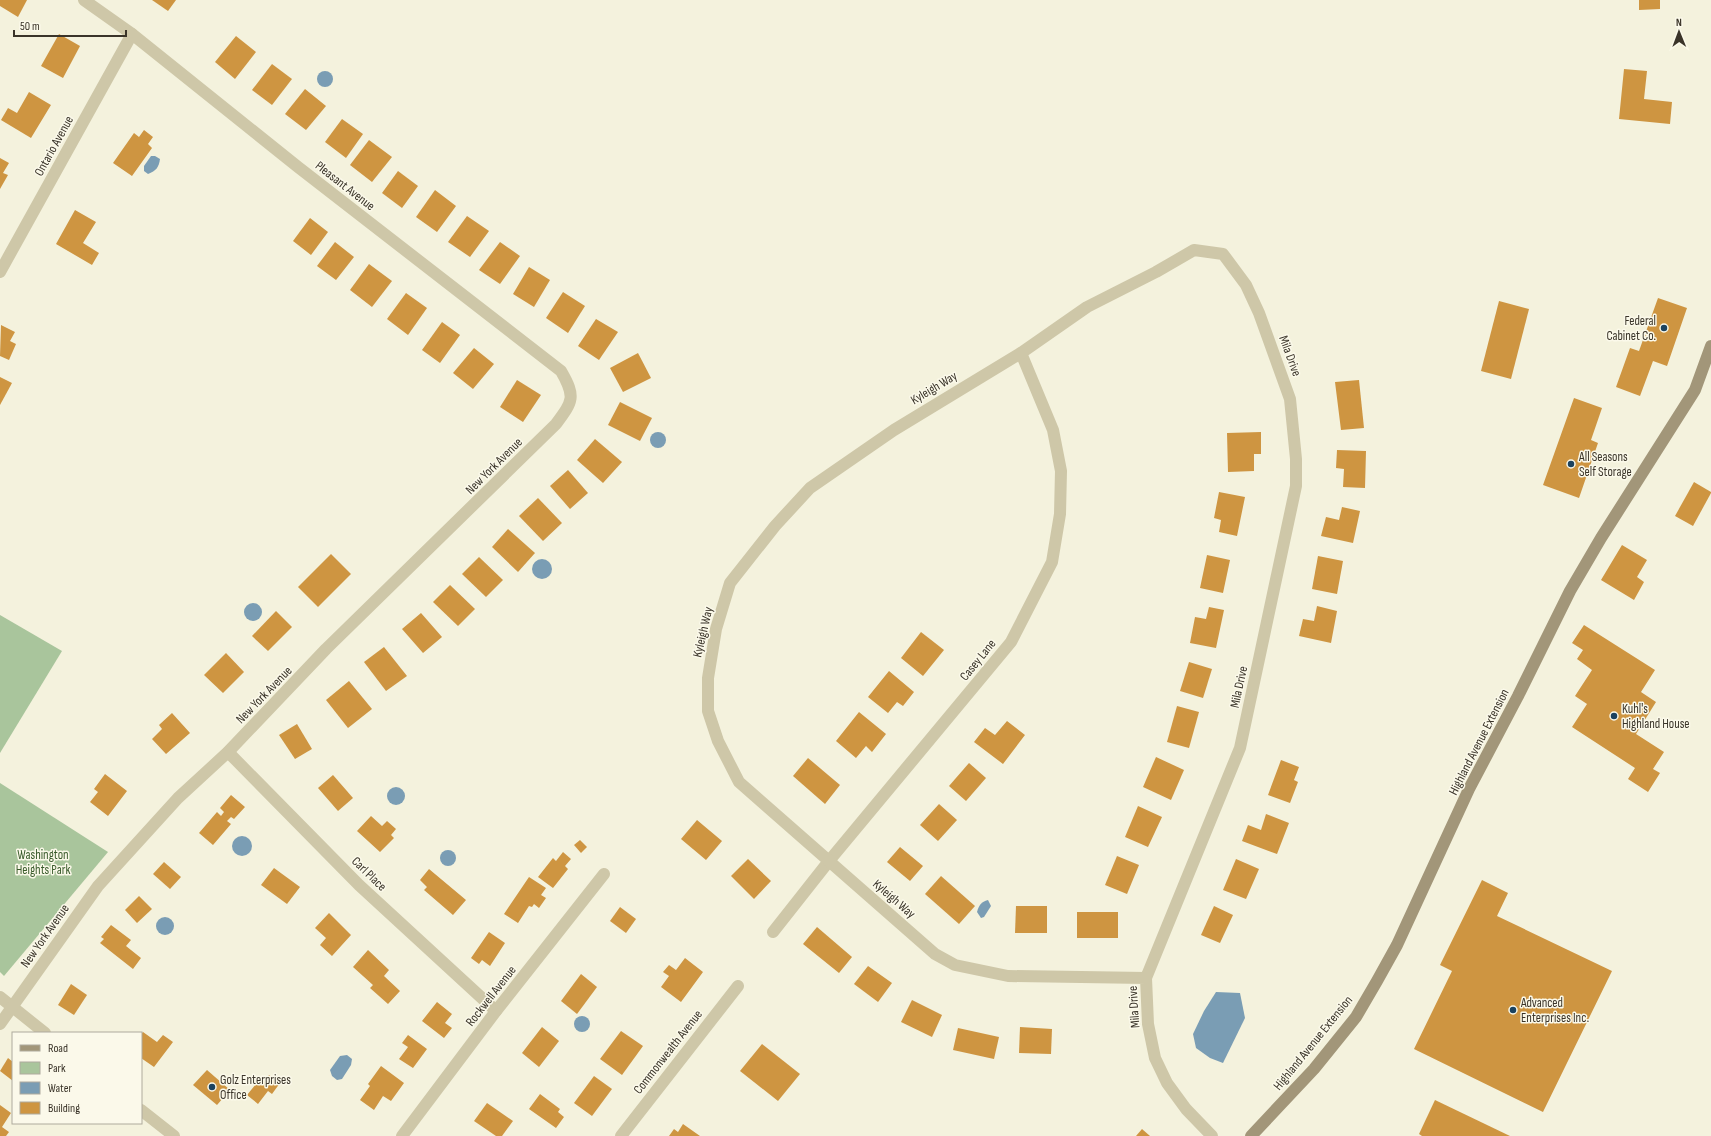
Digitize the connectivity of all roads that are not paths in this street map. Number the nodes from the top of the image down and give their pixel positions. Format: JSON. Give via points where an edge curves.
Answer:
{"nodes":[{"id":1,"x":84,"y":0,"type":"edge"},
{"id":2,"x":132,"y":34,"type":"junction"},
{"id":3,"x":1194,"y":250,"type":"joint"},
{"id":4,"x":0,"y":272,"type":"edge"},
{"id":5,"x":1711,"y":346,"type":"edge"},
{"id":6,"x":1022,"y":353,"type":"junction"},
{"id":7,"x":570,"y":405,"type":"joint"},
{"id":8,"x":228,"y":752,"type":"junction"},
{"id":9,"x":830,"y":861,"type":"junction"},
{"id":10,"x":604,"y":874,"type":"dead end"},
{"id":11,"x":773,"y":932,"type":"dead end"},
{"id":12,"x":1146,"y":978,"type":"junction"},
{"id":13,"x":738,"y":986,"type":"dead end"},
{"id":14,"x":0,"y":997,"type":"edge"},
{"id":15,"x":13,"y":1007,"type":"junction"},
{"id":16,"x":496,"y":1012,"type":"junction"},
{"id":17,"x":0,"y":1024,"type":"edge"},
{"id":18,"x":44,"y":1032,"type":"edge"},
{"id":19,"x":142,"y":1111,"type":"edge"},
{"id":20,"x":174,"y":1136,"type":"edge"},
{"id":21,"x":402,"y":1136,"type":"edge"},
{"id":22,"x":621,"y":1136,"type":"edge"},
{"id":23,"x":1212,"y":1136,"type":"edge"},
{"id":24,"x":1251,"y":1136,"type":"edge"}],
"edges":[{"from":1,"to":2,"type":"street","name":"Pleasant Avenue"},
{"from":2,"to":4,"type":"street","name":"Ontario Avenue"},
{"from":2,"to":7,"type":"street","name":"Pleasant Avenue","via":[[298,167],[561,371],[570,386]]},
{"from":3,"to":6,"type":"street","name":"Kyleigh Way","via":[[1087,307]]},
{"from":3,"to":12,"type":"street","name":"Mila Drive","via":[[1223,254],[1246,285],[1259,313],[1290,399],[1296,486],[1240,748]]},
{"from":5,"to":24,"type":"street","name":"Highland Avenue Extension","via":[[1695,390],[1570,591],[1469,789],[1397,945],[1377,981],[1351,1023],[1314,1069]]},
{"from":6,"to":9,"type":"street","name":"Casey Lane","via":[[1053,430],[1062,471],[1060,514],[1052,562],[1011,642]]},
{"from":6,"to":9,"type":"street","name":"Kyleigh Way","via":[[894,430],[810,488],[775,526],[730,583],[716,629],[708,678],[708,710],[718,741],[739,782]]},
{"from":7,"to":8,"type":"street","name":"New York Avenue","via":[[556,424],[326,650]]},
{"from":8,"to":15,"type":"street","name":"New York Avenue","via":[[178,798],[98,886]]},
{"from":8,"to":16,"type":"street","name":"Carl Place","via":[[359,885]]},
{"from":9,"to":11,"type":"street","name":"Casey Lane"},
{"from":9,"to":12,"type":"street","name":"Kyleigh Way","via":[[935,954],[955,966],[1008,976]]},
{"from":10,"to":16,"type":"street","name":"Rockwell Avenue"},
{"from":12,"to":23,"type":"street","name":"Mila Drive","via":[[1148,1024],[1155,1058],[1167,1083],[1186,1109]]},
{"from":13,"to":22,"type":"street","name":"Commonwealth Avenue"},
{"from":14,"to":15,"type":"street"},
{"from":15,"to":17,"type":"street","name":"New York Avenue"},
{"from":15,"to":18,"type":"street"},
{"from":16,"to":21,"type":"street","name":"Rockwell Avenue"},
{"from":19,"to":20,"type":"street"}]}
